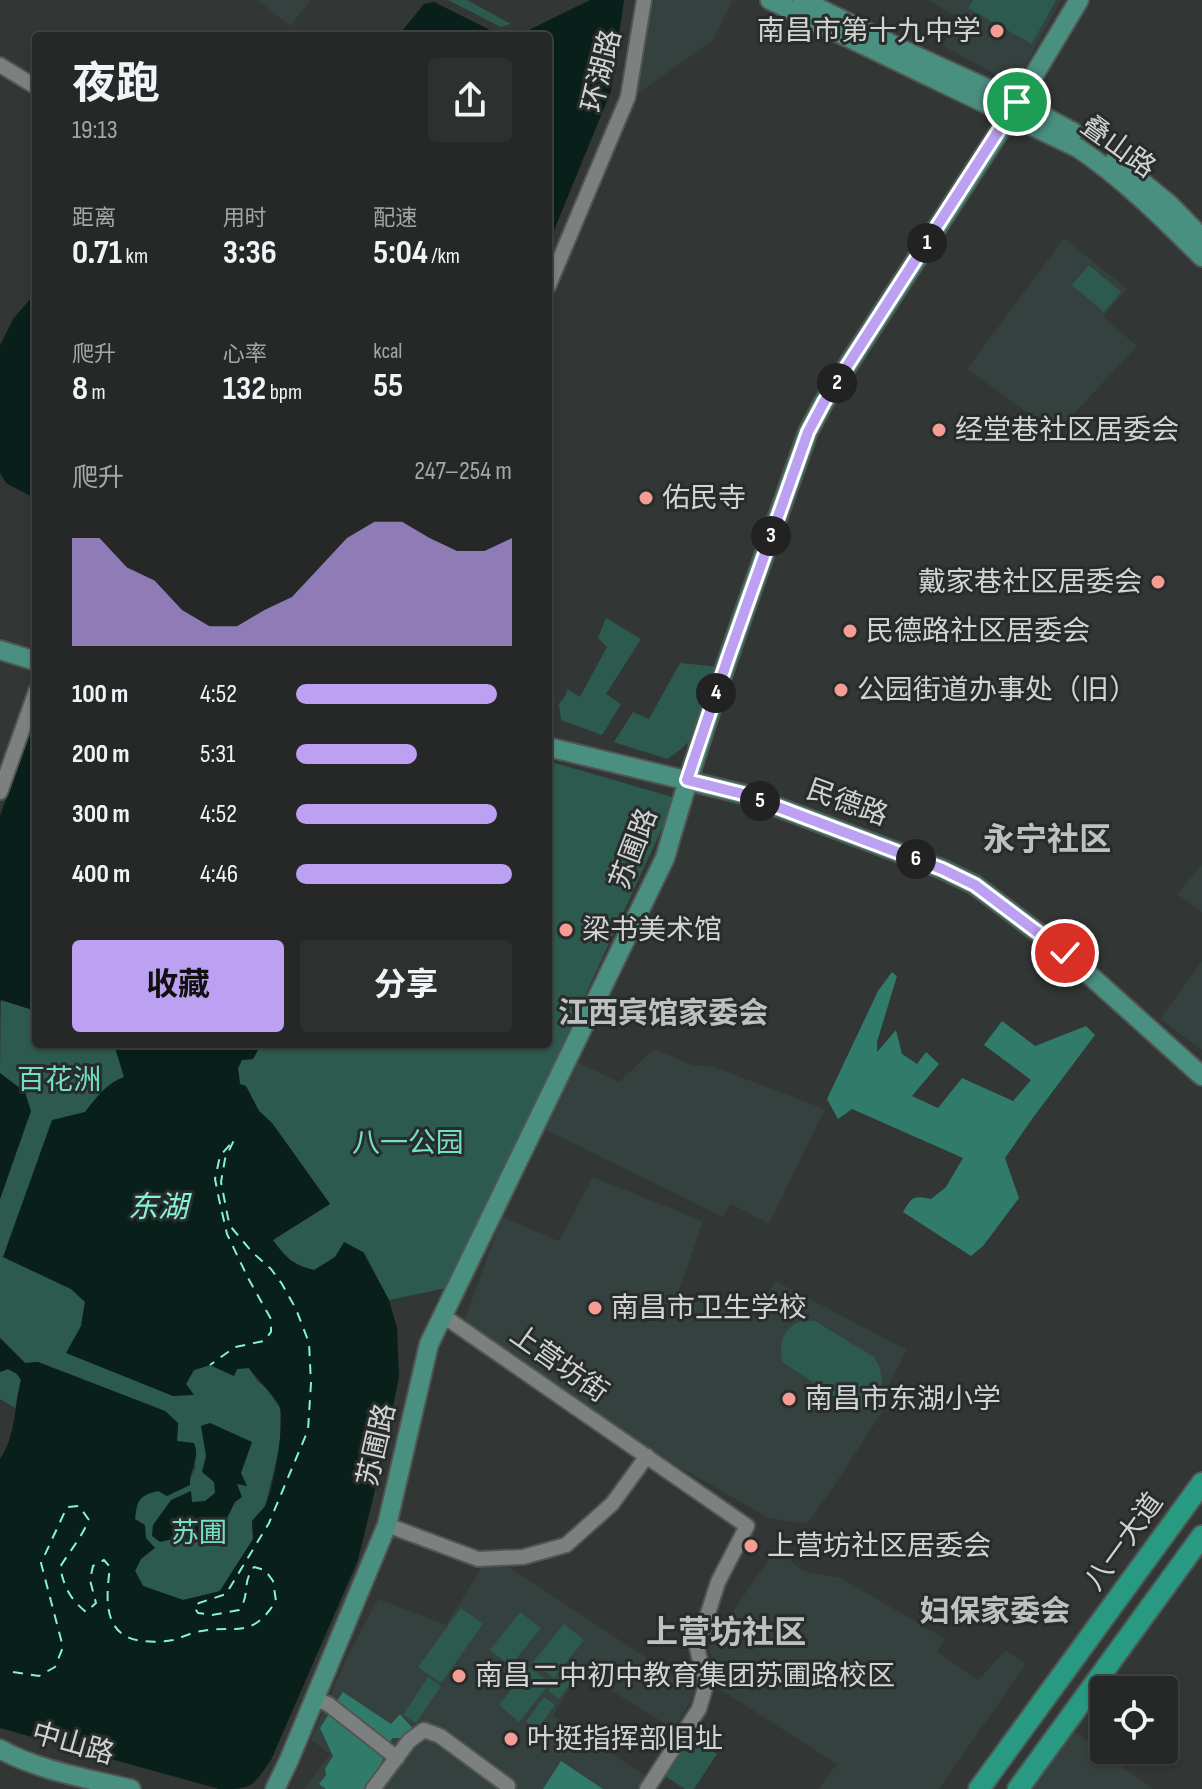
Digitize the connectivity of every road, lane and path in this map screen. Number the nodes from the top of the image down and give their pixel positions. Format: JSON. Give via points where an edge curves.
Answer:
{"nodes":[{"id":1,"x":644,"y":0,"type":"edge"},
{"id":2,"x":770,"y":0,"type":"edge"},
{"id":3,"x":802,"y":0,"type":"edge"},
{"id":4,"x":1079,"y":0,"type":"edge"},
{"id":5,"x":0,"y":65,"type":"edge"},
{"id":6,"x":32,"y":85,"type":"edge"},
{"id":7,"x":1013,"y":108,"type":"junction"},
{"id":8,"x":1202,"y":238,"type":"edge"},
{"id":9,"x":1202,"y":257,"type":"edge"},
{"id":10,"x":552,"y":276,"type":"edge"},
{"id":11,"x":0,"y":650,"type":"edge"},
{"id":12,"x":32,"y":660,"type":"edge"},
{"id":13,"x":32,"y":702,"type":"edge"},
{"id":14,"x":552,"y":748,"type":"edge"},
{"id":15,"x":687,"y":780,"type":"junction"},
{"id":16,"x":0,"y":792,"type":"edge"},
{"id":17,"x":1202,"y":1076,"type":"edge"},
{"id":18,"x":442,"y":1315,"type":"junction"},
{"id":19,"x":647,"y":1456,"type":"junction"},
{"id":20,"x":1202,"y":1483,"type":"edge"},
{"id":21,"x":387,"y":1525,"type":"junction"},
{"id":22,"x":1202,"y":1536,"type":"edge"},
{"id":23,"x":314,"y":1699,"type":"junction"},
{"id":24,"x":0,"y":1749,"type":"edge"},
{"id":25,"x":397,"y":1758,"type":"junction"},
{"id":26,"x":508,"y":1786,"type":"dead end"},
{"id":27,"x":131,"y":1789,"type":"edge"},
{"id":28,"x":275,"y":1789,"type":"edge"},
{"id":29,"x":373,"y":1789,"type":"edge"},
{"id":30,"x":647,"y":1789,"type":"edge"},
{"id":31,"x":979,"y":1789,"type":"edge"},
{"id":32,"x":1018,"y":1789,"type":"edge"}],
"edges":[{"from":1,"to":10,"type":"street","name":"环湖路","via":[[628,97]]},
{"from":2,"to":7,"type":"main road","name":"叠山路"},
{"from":3,"to":7,"type":"main road","name":"叠山路"},
{"from":4,"to":7,"type":"main road","name":"苏圃路"},
{"from":5,"to":6,"type":"street"},
{"from":7,"to":8,"type":"main road","name":"叠山路","via":[[1103,151]]},
{"from":7,"to":9,"type":"main road","name":"叠山路","via":[[1102,164]]},
{"from":7,"to":15,"type":"main road","name":"苏圃路","via":[[808,432]]},
{"from":11,"to":12,"type":"main road"},
{"from":13,"to":16,"type":"street"},
{"from":14,"to":15,"type":"main road","name":"民德路"},
{"from":15,"to":17,"type":"main road","name":"民德路","via":[[743,794],[975,885],[1065,953]]},
{"from":15,"to":18,"type":"main road","name":"苏圃路","via":[[665,858]]},
{"from":18,"to":19,"type":"street","name":"上营坊街"},
{"from":18,"to":21,"type":"main road","name":"苏圃路","via":[[429,1344]]},
{"from":19,"to":21,"type":"street","via":[[612,1504],[566,1545],[523,1557],[478,1559]]},
{"from":19,"to":30,"type":"street","name":"上营坊街","via":[[747,1526],[718,1582],[697,1648],[706,1685],[699,1709]]},
{"from":20,"to":31,"type":"highway","name":"八一大道"},
{"from":21,"to":23,"type":"main road","name":"苏圃路"},
{"from":22,"to":32,"type":"highway"},
{"from":23,"to":25,"type":"street","via":[[328,1704]]},
{"from":23,"to":28,"type":"main road","name":"苏圃路"},
{"from":24,"to":27,"type":"main road","name":"中山路","via":[[55,1770]]},
{"from":25,"to":26,"type":"street","via":[[424,1730]]},
{"from":25,"to":29,"type":"street"}]}
